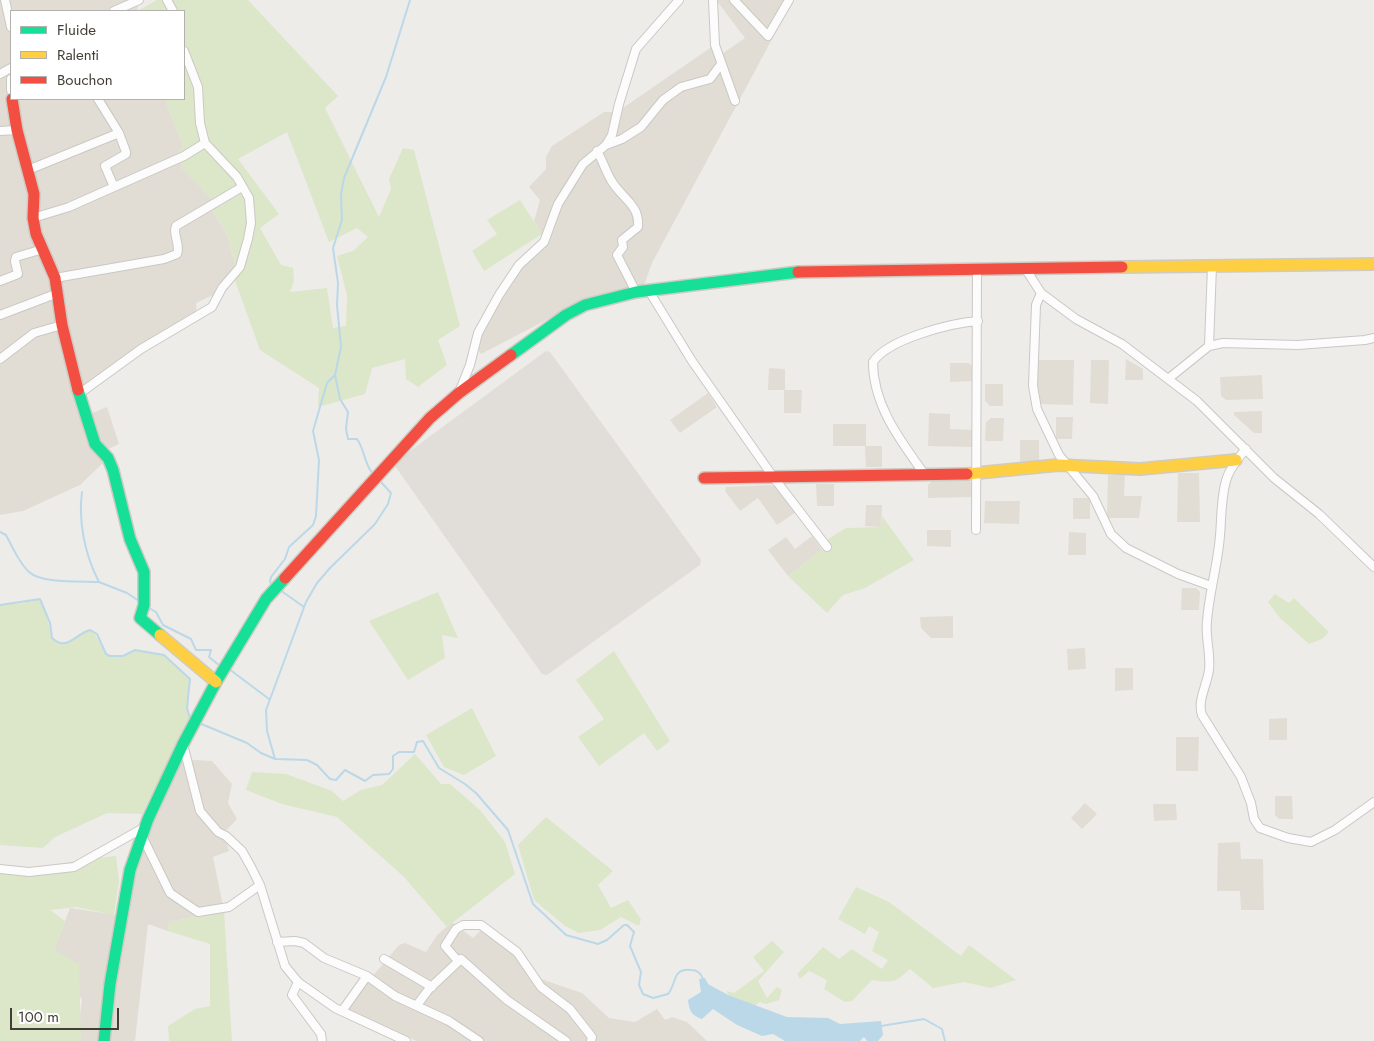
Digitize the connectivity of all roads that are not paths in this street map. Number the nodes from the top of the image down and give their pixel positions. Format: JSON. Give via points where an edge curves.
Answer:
{"nodes":[{"id":1,"x":5,"y":0,"type":"edge"},
{"id":2,"x":139,"y":0,"type":"edge"},
{"id":3,"x":679,"y":0,"type":"edge"},
{"id":4,"x":714,"y":0,"type":"edge"},
{"id":5,"x":734,"y":0,"type":"edge"},
{"id":6,"x":789,"y":0,"type":"edge"},
{"id":7,"x":116,"y":10,"type":"edge"},
{"id":8,"x":10,"y":23,"type":"edge"},
{"id":9,"x":185,"y":54,"type":"edge"},
{"id":10,"x":721,"y":64,"type":"junction"},
{"id":11,"x":12,"y":100,"type":"edge"},
{"id":12,"x":99,"y":100,"type":"edge"},
{"id":13,"x":735,"y":100,"type":"dead end"},
{"id":14,"x":17,"y":130,"type":"junction"},
{"id":15,"x":0,"y":131,"type":"edge"},
{"id":16,"x":119,"y":133,"type":"junction"},
{"id":17,"x":205,"y":143,"type":"junction"},
{"id":18,"x":606,"y":145,"type":"junction"},
{"id":19,"x":596,"y":151,"type":"junction"},
{"id":20,"x":28,"y":170,"type":"junction"},
{"id":21,"x":242,"y":186,"type":"junction"},
{"id":22,"x":114,"y":187,"type":"junction"},
{"id":23,"x":33,"y":218,"type":"junction"},
{"id":24,"x":43,"y":249,"type":"junction"},
{"id":25,"x":1374,"y":264,"type":"edge"},
{"id":26,"x":1212,"y":266,"type":"junction"},
{"id":27,"x":978,"y":268,"type":"junction"},
{"id":28,"x":1025,"y":268,"type":"junction"},
{"id":29,"x":55,"y":278,"type":"junction"},
{"id":30,"x":0,"y":281,"type":"edge"},
{"id":31,"x":649,"y":290,"type":"junction"},
{"id":32,"x":636,"y":292,"type":"junction"},
{"id":33,"x":1041,"y":293,"type":"junction"},
{"id":34,"x":58,"y":294,"type":"junction"},
{"id":35,"x":0,"y":315,"type":"edge"},
{"id":36,"x":978,"y":321,"type":"junction"},
{"id":37,"x":62,"y":325,"type":"junction"},
{"id":38,"x":1374,"y":338,"type":"edge"},
{"id":39,"x":1209,"y":346,"type":"junction"},
{"id":40,"x":0,"y":359,"type":"edge"},
{"id":41,"x":1168,"y":379,"type":"junction"},
{"id":42,"x":459,"y":393,"type":"junction"},
{"id":43,"x":79,"y":394,"type":"junction"},
{"id":44,"x":1246,"y":449,"type":"junction"},
{"id":45,"x":1236,"y":460,"type":"junction"},
{"id":46,"x":1066,"y":465,"type":"junction"},
{"id":47,"x":977,"y":474,"type":"junction"},
{"id":48,"x":925,"y":475,"type":"junction"},
{"id":49,"x":704,"y":478,"type":"dead end"},
{"id":50,"x":774,"y":478,"type":"junction"},
{"id":51,"x":976,"y":530,"type":"dead end"},
{"id":52,"x":827,"y":547,"type":"dead end"},
{"id":53,"x":1374,"y":567,"type":"edge"},
{"id":54,"x":1211,"y":586,"type":"junction"},
{"id":55,"x":216,"y":682,"type":"junction"},
{"id":56,"x":183,"y":744,"type":"junction"},
{"id":57,"x":1374,"y":802,"type":"edge"},
{"id":58,"x":144,"y":832,"type":"junction"},
{"id":59,"x":0,"y":869,"type":"edge"},
{"id":60,"x":260,"y":885,"type":"junction"},
{"id":61,"x":277,"y":942,"type":"junction"},
{"id":62,"x":384,"y":960,"type":"dead end"},
{"id":63,"x":458,"y":961,"type":"junction"},
{"id":64,"x":367,"y":976,"type":"junction"},
{"id":65,"x":298,"y":982,"type":"junction"},
{"id":66,"x":432,"y":986,"type":"junction"},
{"id":67,"x":417,"y":1005,"type":"junction"},
{"id":68,"x":342,"y":1011,"type":"junction"},
{"id":69,"x":104,"y":1041,"type":"edge"},
{"id":70,"x":322,"y":1041,"type":"edge"},
{"id":71,"x":406,"y":1041,"type":"edge"},
{"id":72,"x":479,"y":1041,"type":"edge"},
{"id":73,"x":566,"y":1041,"type":"edge"},
{"id":74,"x":591,"y":1041,"type":"edge"}],
"edges":[{"from":1,"to":8,"type":"street"},
{"from":2,"to":7,"type":"street"},
{"from":3,"to":18,"type":"street","via":[[636,49],[615,127]]},
{"from":4,"to":10,"type":"street","via":[[715,45]]},
{"from":5,"to":6,"type":"street","via":[[768,36]]},
{"from":9,"to":17,"type":"street","via":[[198,87]]},
{"from":10,"to":13,"type":"street"},
{"from":10,"to":18,"type":"street","via":[[710,79],[681,87],[663,100],[641,127]]},
{"from":11,"to":14,"type":"street"},
{"from":12,"to":16,"type":"street"},
{"from":14,"to":15,"type":"street"},
{"from":14,"to":20,"type":"street"},
{"from":16,"to":20,"type":"street"},
{"from":16,"to":22,"type":"street","via":[[126,154],[105,166]]},
{"from":17,"to":21,"type":"street"},
{"from":17,"to":22,"type":"street","via":[[184,156]]},
{"from":18,"to":19,"type":"street"},
{"from":19,"to":32,"type":"street","via":[[611,180],[634,206],[638,219],[638,227],[622,240],[624,247],[617,255]]},
{"from":19,"to":42,"type":"street","via":[[583,164],[558,204],[544,242],[519,265],[499,295],[478,334]]},
{"from":20,"to":23,"type":"street","via":[[34,194]]},
{"from":21,"to":29,"type":"street","via":[[176,226],[177,254]]},
{"from":21,"to":43,"type":"street","via":[[252,208],[248,239],[240,267],[222,288],[212,307],[141,349]]},
{"from":22,"to":23,"type":"street","via":[[69,207]]},
{"from":23,"to":24,"type":"street"},
{"from":24,"to":29,"type":"street"},
{"from":24,"to":30,"type":"street","via":[[16,257],[18,274]]},
{"from":25,"to":26,"type":"street"},
{"from":26,"to":28,"type":"street"},
{"from":26,"to":39,"type":"street"},
{"from":27,"to":28,"type":"street"},
{"from":27,"to":31,"type":"street","via":[[802,272]]},
{"from":27,"to":36,"type":"street"},
{"from":28,"to":33,"type":"street"},
{"from":29,"to":34,"type":"street"},
{"from":31,"to":32,"type":"street"},
{"from":31,"to":50,"type":"street","via":[[692,362]]},
{"from":32,"to":42,"type":"street","via":[[584,305],[566,315]]},
{"from":33,"to":41,"type":"street","via":[[1076,319],[1122,344]]},
{"from":33,"to":46,"type":"street","via":[[1036,305],[1033,386],[1037,409]]},
{"from":34,"to":35,"type":"street"},
{"from":34,"to":37,"type":"street"},
{"from":36,"to":47,"type":"street"},
{"from":36,"to":48,"type":"street","via":[[933,329],[881,352],[873,362],[874,383],[885,413]]},
{"from":37,"to":40,"type":"street","via":[[34,333]]},
{"from":37,"to":43,"type":"street"},
{"from":38,"to":39,"type":"street","via":[[1298,345],[1223,343]]},
{"from":39,"to":41,"type":"street"},
{"from":41,"to":44,"type":"street","via":[[1197,401]]},
{"from":42,"to":55,"type":"street","via":[[430,418],[266,599]]},
{"from":43,"to":55,"type":"street","via":[[95,444],[110,464],[130,539],[144,572],[144,605],[140,618]]},
{"from":44,"to":45,"type":"street"},
{"from":44,"to":53,"type":"street"},
{"from":45,"to":46,"type":"street","via":[[1140,469]]},
{"from":45,"to":54,"type":"street","via":[[1226,480],[1219,548]]},
{"from":46,"to":47,"type":"street"},
{"from":46,"to":54,"type":"street","via":[[1093,496],[1111,534],[1126,548],[1178,574]]},
{"from":47,"to":48,"type":"street"},
{"from":47,"to":51,"type":"street"},
{"from":48,"to":50,"type":"street"},
{"from":49,"to":50,"type":"street"},
{"from":50,"to":52,"type":"street"},
{"from":54,"to":57,"type":"street","via":[[1206,623],[1209,671],[1199,707],[1241,777],[1257,825],[1288,838],[1311,842],[1335,830]]},
{"from":55,"to":56,"type":"street"},
{"from":56,"to":58,"type":"street"},
{"from":56,"to":60,"type":"street","via":[[200,811],[242,851]]},
{"from":58,"to":59,"type":"street","via":[[74,867],[29,872]]},
{"from":58,"to":60,"type":"street","via":[[170,893],[198,912],[229,907]]},
{"from":58,"to":69,"type":"street","via":[[130,870],[110,984]]},
{"from":60,"to":61,"type":"street"},
{"from":61,"to":64,"type":"street","via":[[304,943],[324,958]]},
{"from":61,"to":65,"type":"street","via":[[284,966]]},
{"from":62,"to":66,"type":"street"},
{"from":63,"to":66,"type":"street"},
{"from":63,"to":73,"type":"street","via":[[463,960],[508,1000]]},
{"from":63,"to":74,"type":"street","via":[[445,946],[463,925],[481,925],[517,952],[541,987],[570,1009],[592,1037]]},
{"from":64,"to":67,"type":"street","via":[[395,996]]},
{"from":64,"to":68,"type":"street"},
{"from":65,"to":68,"type":"street"},
{"from":65,"to":70,"type":"street","via":[[292,995],[321,1034]]},
{"from":66,"to":67,"type":"street"},
{"from":67,"to":72,"type":"street"},
{"from":68,"to":71,"type":"street"}]}
